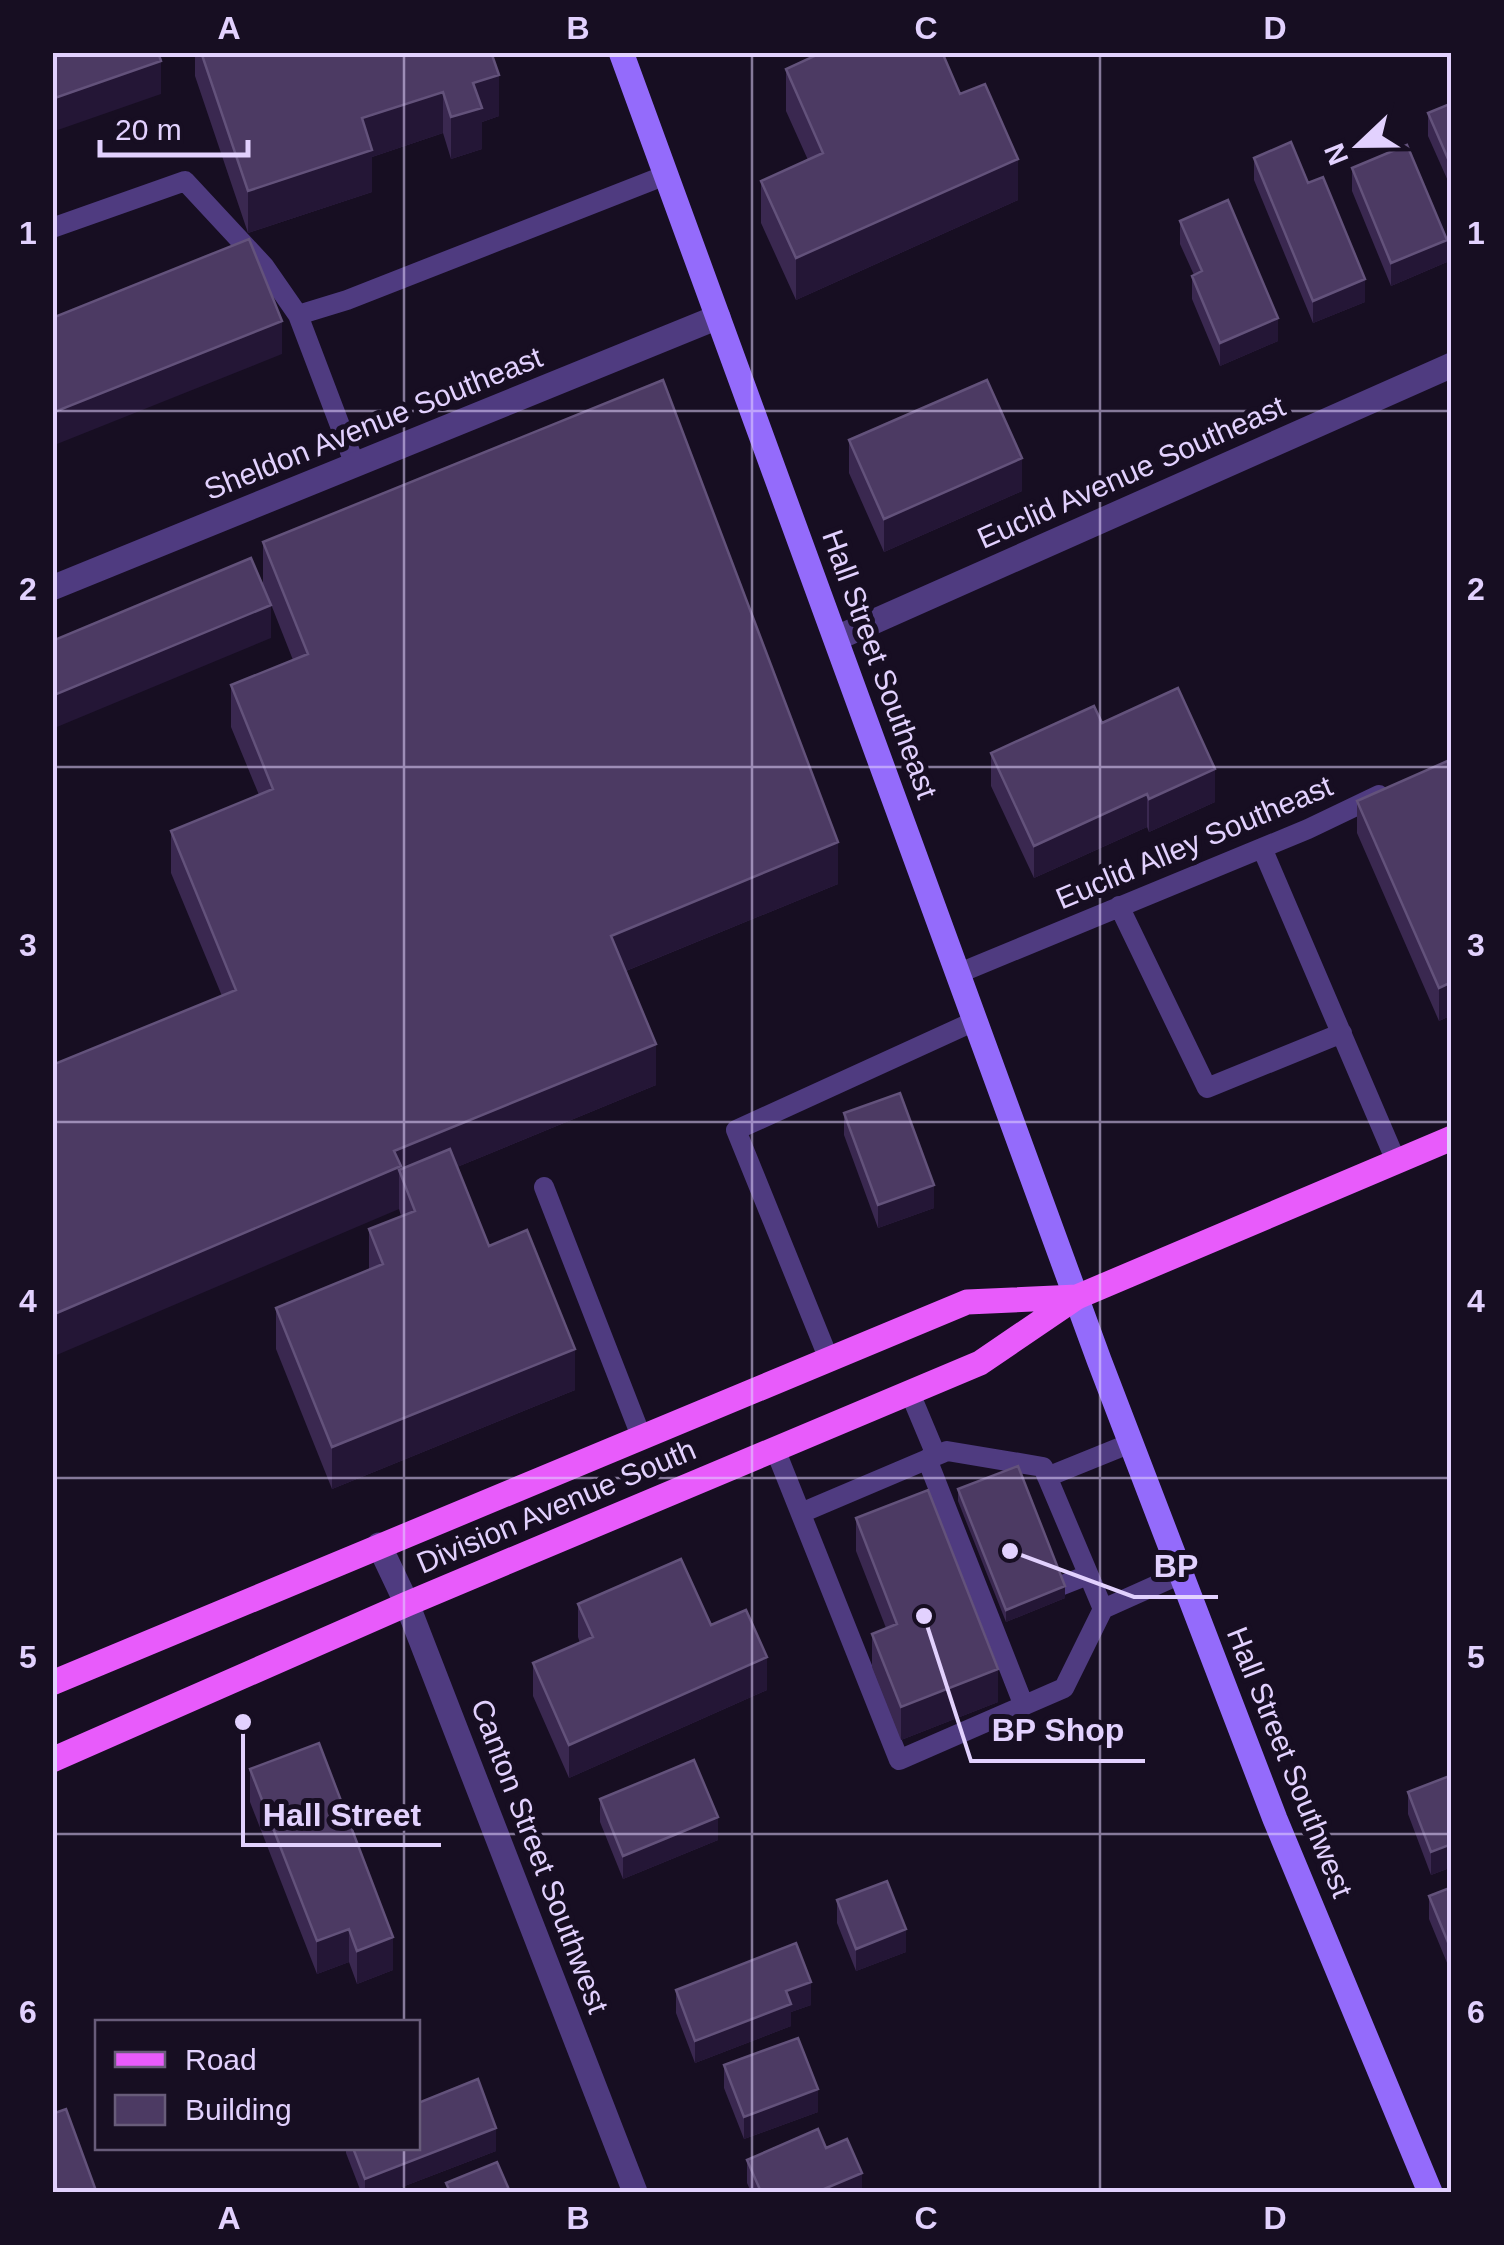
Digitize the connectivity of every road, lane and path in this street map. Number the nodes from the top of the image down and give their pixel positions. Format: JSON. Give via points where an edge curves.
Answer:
{"nodes":[{"id":1,"x":621,"y":52,"type":"edge"},
{"id":2,"x":666,"y":174,"type":"junction"},
{"id":3,"x":52,"y":228,"type":"edge"},
{"id":4,"x":298,"y":315,"type":"junction"},
{"id":5,"x":718,"y":317,"type":"junction"},
{"id":6,"x":1452,"y":366,"type":"edge"},
{"id":7,"x":355,"y":465,"type":"junction"},
{"id":8,"x":52,"y":588,"type":"edge"},
{"id":9,"x":837,"y":638,"type":"junction"},
{"id":10,"x":1398,"y":786,"type":"edge"},
{"id":11,"x":1262,"y":848,"type":"junction"},
{"id":12,"x":1118,"y":906,"type":"junction"},
{"id":13,"x":958,"y":974,"type":"junction"},
{"id":14,"x":975,"y":1021,"type":"junction"},
{"id":15,"x":1342,"y":1033,"type":"junction"},
{"id":16,"x":1452,"y":1138,"type":"edge"},
{"id":17,"x":1396,"y":1161,"type":"junction"},
{"id":18,"x":544,"y":1187,"type":"dead end"},
{"id":19,"x":1077,"y":1297,"type":"junction"},
{"id":20,"x":828,"y":1357,"type":"junction"},
{"id":21,"x":910,"y":1392,"type":"junction"},
{"id":22,"x":641,"y":1436,"type":"junction"},
{"id":23,"x":1131,"y":1444,"type":"junction"},
{"id":24,"x":775,"y":1449,"type":"junction"},
{"id":25,"x":932,"y":1457,"type":"junction"},
{"id":26,"x":1050,"y":1484,"type":"junction"},
{"id":27,"x":1027,"y":1501,"type":"edge"},
{"id":28,"x":801,"y":1514,"type":"junction"},
{"id":29,"x":379,"y":1546,"type":"junction"},
{"id":30,"x":1088,"y":1574,"type":"junction"},
{"id":31,"x":1181,"y":1574,"type":"junction"},
{"id":32,"x":1060,"y":1586,"type":"edge"},
{"id":33,"x":407,"y":1604,"type":"junction"},
{"id":34,"x":1102,"y":1608,"type":"junction"},
{"id":35,"x":52,"y":1683,"type":"edge"},
{"id":36,"x":1024,"y":1706,"type":"junction"},
{"id":37,"x":52,"y":1760,"type":"edge"},
{"id":38,"x":635,"y":2192,"type":"edge"},
{"id":39,"x":1430,"y":2192,"type":"edge"}],
"edges":[{"from":1,"to":2,"type":"main road","name":"Hall Street Southeast"},
{"from":2,"to":4,"type":"lane"},
{"from":2,"to":5,"type":"main road","name":"Hall Street Southeast"},
{"from":3,"to":4,"type":"lane","via":[[185,181],[264,266]]},
{"from":4,"to":7,"type":"lane"},
{"from":5,"to":7,"type":"street","name":"Sheldon Avenue Southeast"},
{"from":5,"to":9,"type":"main road","name":"Hall Street Southeast"},
{"from":6,"to":9,"type":"street","name":"Euclid Avenue Southeast"},
{"from":7,"to":8,"type":"street","name":"Sheldon Avenue Southeast"},
{"from":9,"to":13,"type":"main road","name":"Hall Street Southeast"},
{"from":10,"to":11,"type":"lane","name":"Euclid Alley Southeast"},
{"from":11,"to":12,"type":"lane","name":"Euclid Alley Southeast"},
{"from":11,"to":15,"type":"lane"},
{"from":12,"to":13,"type":"lane","name":"Euclid Alley Southeast"},
{"from":12,"to":15,"type":"lane","via":[[1207,1088]]},
{"from":13,"to":14,"type":"main road","name":"Hall Street Southeast"},
{"from":14,"to":19,"type":"main road","name":"Hall Street Southeast"},
{"from":14,"to":20,"type":"lane","via":[[736,1130]]},
{"from":15,"to":17,"type":"lane"},
{"from":16,"to":17,"type":"main road","name":"Division Avenue South"},
{"from":17,"to":19,"type":"main road","name":"Division Avenue South"},
{"from":18,"to":22,"type":"lane"},
{"from":19,"to":20,"type":"main road","name":"Division Avenue South","via":[[967,1302]]},
{"from":19,"to":21,"type":"main road","name":"Division Avenue South","via":[[980,1363]]},
{"from":19,"to":23,"type":"main road","name":"Hall Street Southwest"},
{"from":20,"to":22,"type":"main road","name":"Division Avenue South"},
{"from":21,"to":24,"type":"main road","name":"Division Avenue South"},
{"from":21,"to":25,"type":"lane"},
{"from":22,"to":29,"type":"main road","name":"Division Avenue South"},
{"from":23,"to":26,"type":"lane"},
{"from":23,"to":31,"type":"main road","name":"Hall Street Southwest"},
{"from":24,"to":28,"type":"lane"},
{"from":24,"to":33,"type":"main road","name":"Division Avenue South"},
{"from":25,"to":26,"type":"lane","via":[[947,1451],[1043,1467]]},
{"from":25,"to":28,"type":"lane"},
{"from":25,"to":36,"type":"lane"},
{"from":26,"to":27,"type":"lane"},
{"from":26,"to":30,"type":"lane","via":[[1062,1531]]},
{"from":28,"to":36,"type":"lane","via":[[898,1760]]},
{"from":29,"to":33,"type":"street","name":"Canton Street Southwest"},
{"from":29,"to":35,"type":"main road","name":"Division Avenue South"},
{"from":30,"to":32,"type":"lane"},
{"from":30,"to":34,"type":"lane"},
{"from":31,"to":34,"type":"lane"},
{"from":31,"to":39,"type":"main road","name":"Hall Street Southwest"},
{"from":33,"to":37,"type":"main road","name":"Division Avenue South"},
{"from":33,"to":38,"type":"street","name":"Canton Street Southwest"},
{"from":34,"to":36,"type":"lane","via":[[1064,1688]]}]}
